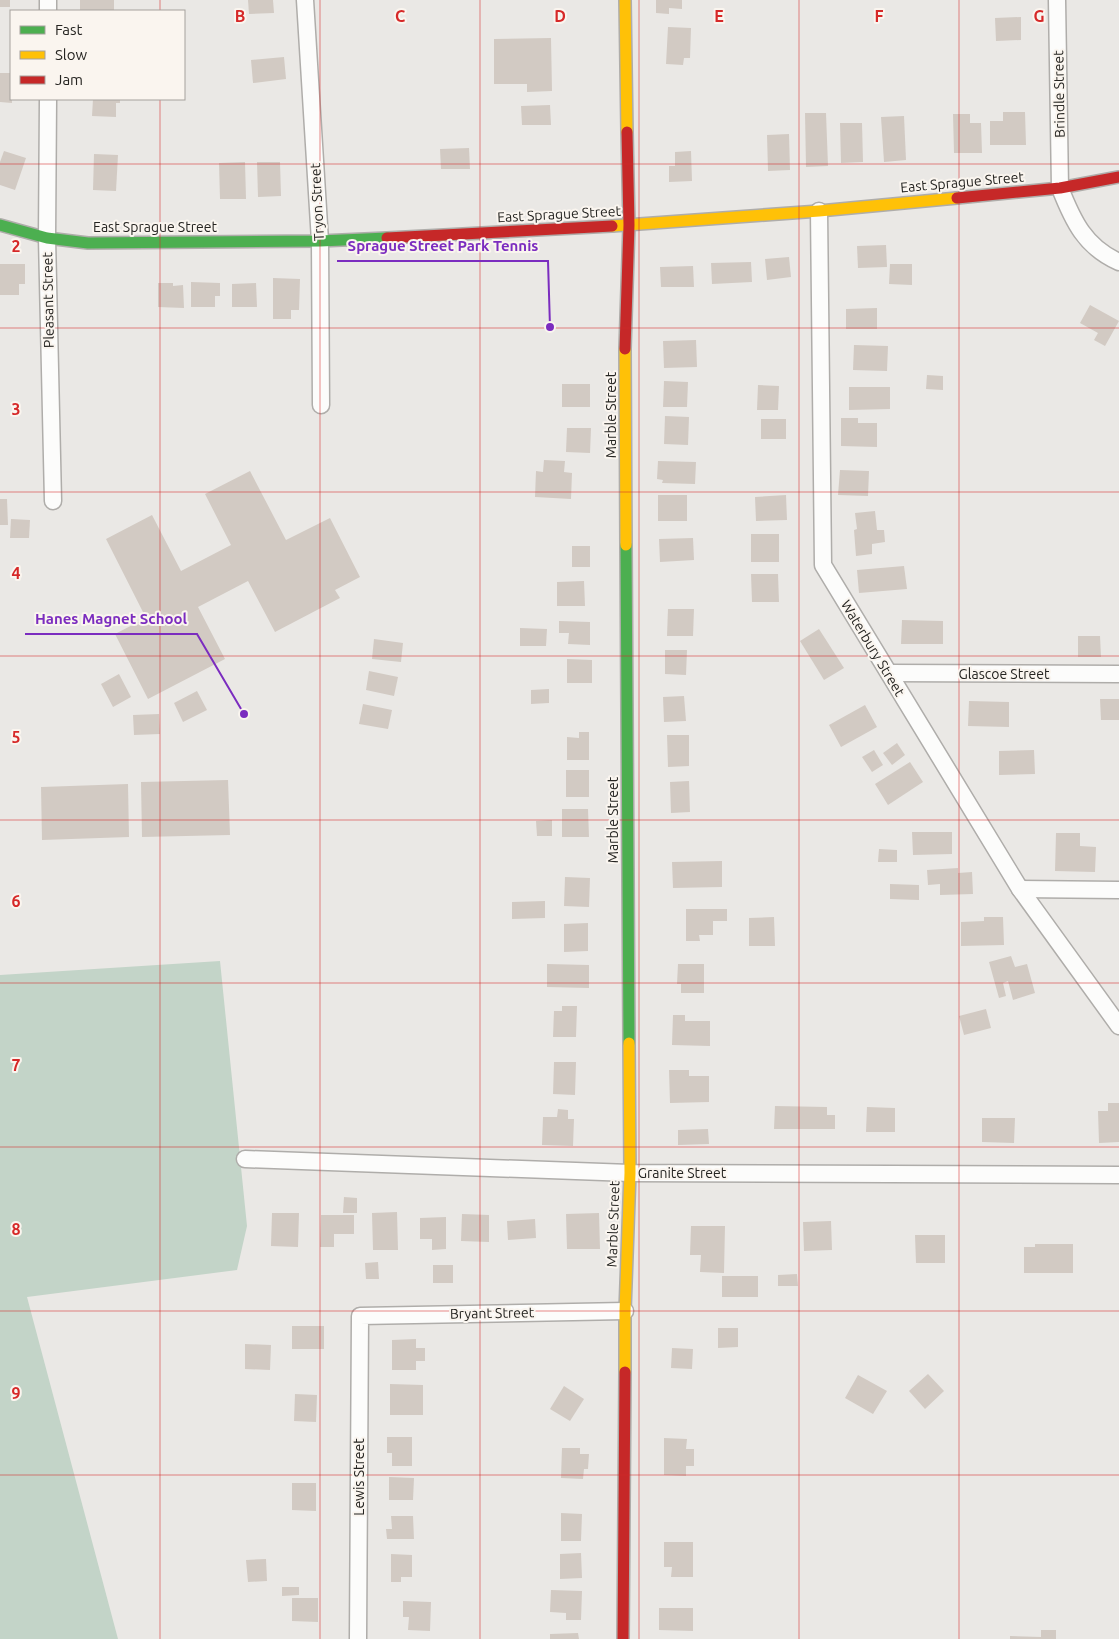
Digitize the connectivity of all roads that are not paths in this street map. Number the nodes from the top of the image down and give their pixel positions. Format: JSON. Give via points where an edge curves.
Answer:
{"nodes":[{"id":1,"x":305,"y":0,"type":"edge"},
{"id":2,"x":625,"y":0,"type":"edge"},
{"id":3,"x":1057,"y":0,"type":"edge"},
{"id":4,"x":48,"y":100,"type":"edge"},
{"id":5,"x":1119,"y":177,"type":"edge"},
{"id":6,"x":1060,"y":188,"type":"junction"},
{"id":7,"x":818,"y":211,"type":"junction"},
{"id":8,"x":0,"y":225,"type":"edge"},
{"id":9,"x":629,"y":225,"type":"junction"},
{"id":10,"x":47,"y":238,"type":"junction"},
{"id":11,"x":320,"y":241,"type":"junction"},
{"id":12,"x":1119,"y":262,"type":"edge"},
{"id":13,"x":321,"y":405,"type":"dead end"},
{"id":14,"x":52,"y":501,"type":"dead end"},
{"id":15,"x":889,"y":673,"type":"junction"},
{"id":16,"x":1119,"y":674,"type":"edge"},
{"id":17,"x":1020,"y":889,"type":"junction"},
{"id":18,"x":1119,"y":890,"type":"edge"},
{"id":19,"x":1119,"y":1026,"type":"edge"},
{"id":20,"x":245,"y":1159,"type":"dead end"},
{"id":21,"x":630,"y":1173,"type":"junction"},
{"id":22,"x":1119,"y":1175,"type":"edge"},
{"id":23,"x":625,"y":1311,"type":"junction"},
{"id":24,"x":360,"y":1316,"type":"joint"},
{"id":25,"x":358,"y":1639,"type":"edge"},
{"id":26,"x":623,"y":1639,"type":"edge"}],
"edges":[{"from":1,"to":11,"type":"street","name":"Tryon Street"},
{"from":2,"to":9,"type":"street","name":"Marble Street"},
{"from":3,"to":6,"type":"street","name":"Brindle Street"},
{"from":4,"to":10,"type":"street","name":"Pleasant Street"},
{"from":5,"to":6,"type":"street","name":"East Sprague Street"},
{"from":6,"to":7,"type":"street","name":"East Sprague Street"},
{"from":6,"to":12,"type":"street","via":[[1083,235],[1093,247]]},
{"from":7,"to":9,"type":"street","name":"East Sprague Street"},
{"from":7,"to":15,"type":"street","name":"Waterbury Street","via":[[823,565]]},
{"from":8,"to":10,"type":"street","name":"East Sprague Street"},
{"from":9,"to":11,"type":"street","name":"East Sprague Street"},
{"from":9,"to":21,"type":"street","name":"Marble Street","via":[[625,334]]},
{"from":10,"to":11,"type":"street","name":"East Sprague Street","via":[[88,242]]},
{"from":10,"to":14,"type":"street","name":"Pleasant Street"},
{"from":11,"to":13,"type":"street","name":"Tryon Street"},
{"from":15,"to":16,"type":"street","name":"Glascoe Street"},
{"from":15,"to":17,"type":"street","name":"Waterbury Street"},
{"from":17,"to":18,"type":"street"},
{"from":17,"to":19,"type":"street","name":"Waterbury Street"},
{"from":20,"to":21,"type":"street","name":"Granite Street"},
{"from":21,"to":22,"type":"street","name":"Granite Street"},
{"from":21,"to":23,"type":"street","name":"Marble Street"},
{"from":23,"to":24,"type":"street","name":"Bryant Street"},
{"from":23,"to":26,"type":"street","name":"Marble Street"},
{"from":24,"to":25,"type":"street","name":"Lewis Street"}]}
